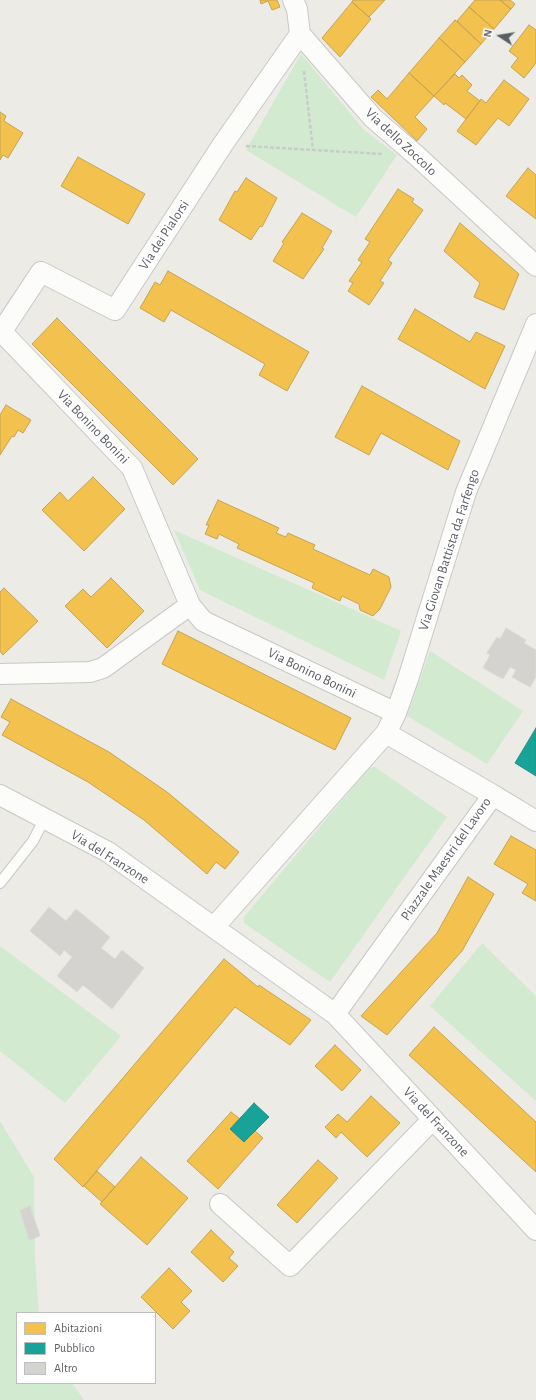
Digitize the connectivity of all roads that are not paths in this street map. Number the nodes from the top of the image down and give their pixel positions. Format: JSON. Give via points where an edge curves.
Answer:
{"nodes":[{"id":1,"x":293,"y":0,"type":"edge"},
{"id":2,"x":300,"y":34,"type":"junction"},
{"id":3,"x":536,"y":266,"type":"edge"},
{"id":4,"x":536,"y":324,"type":"edge"},
{"id":5,"x":1,"y":330,"type":"edge"},
{"id":6,"x":190,"y":605,"type":"junction"},
{"id":7,"x":0,"y":674,"type":"edge"},
{"id":8,"x":396,"y":713,"type":"junction"},
{"id":9,"x":386,"y":733,"type":"junction"},
{"id":10,"x":0,"y":795,"type":"edge"},
{"id":11,"x":493,"y":795,"type":"junction"},
{"id":12,"x":45,"y":818,"type":"junction"},
{"id":13,"x":536,"y":821,"type":"edge"},
{"id":14,"x":0,"y":883,"type":"edge"},
{"id":15,"x":214,"y":926,"type":"junction"},
{"id":16,"x":335,"y":1014,"type":"junction"},
{"id":17,"x":433,"y":1119,"type":"junction"},
{"id":18,"x":220,"y":1204,"type":"dead end"},
{"id":19,"x":536,"y":1230,"type":"edge"}],
"edges":[{"from":1,"to":2,"type":"street","via":[[297,8]]},
{"from":2,"to":3,"type":"street","name":"Via dello Zoccolo","via":[[373,118]]},
{"from":2,"to":5,"type":"street","name":"Via dei Pialorsi","via":[[223,144],[116,310],[41,272]]},
{"from":4,"to":8,"type":"street","name":"Via Giovan Battista da Farfengo","via":[[466,492]]},
{"from":5,"to":6,"type":"street","name":"Via Bonino Bonini","via":[[132,468]]},
{"from":6,"to":7,"type":"street","via":[[103,668],[90,672]]},
{"from":6,"to":8,"type":"street","name":"Via Bonino Bonini","via":[[203,621]]},
{"from":8,"to":9,"type":"street","name":"Via Giovan Battista da Farfengo"},
{"from":9,"to":11,"type":"street","name":"Piazzale Maestri del Lavoro"},
{"from":9,"to":15,"type":"street"},
{"from":10,"to":12,"type":"street","name":"Via del Franzone"},
{"from":11,"to":13,"type":"street"},
{"from":11,"to":16,"type":"street","name":"Piazzale Maestri del Lavoro"},
{"from":12,"to":14,"type":"lane","via":[[33,841]]},
{"from":12,"to":15,"type":"street","name":"Via del Franzone","via":[[108,852]]},
{"from":15,"to":16,"type":"street"},
{"from":16,"to":17,"type":"street","name":"Via del Franzone"},
{"from":17,"to":18,"type":"street","via":[[290,1266]]},
{"from":17,"to":19,"type":"street","name":"Via del Franzone"}]}
